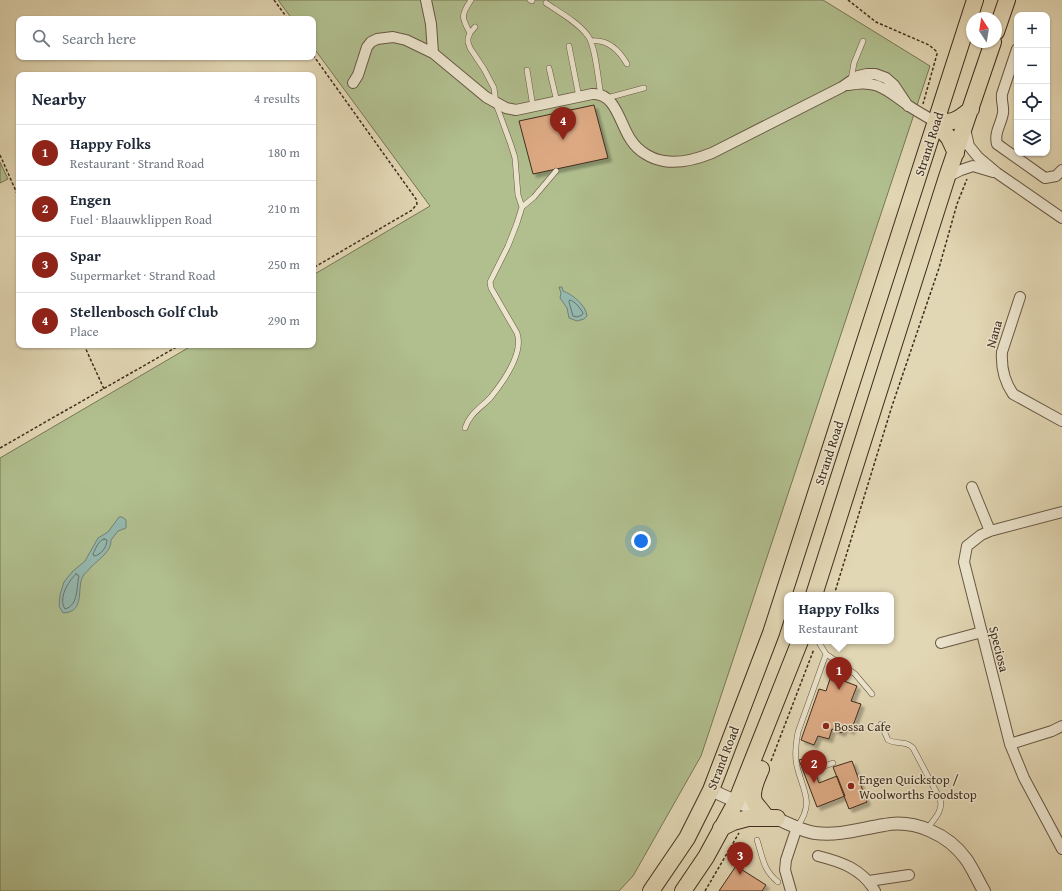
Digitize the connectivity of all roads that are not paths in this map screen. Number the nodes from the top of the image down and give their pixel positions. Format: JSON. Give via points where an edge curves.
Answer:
{"nodes":[{"id":1,"x":426,"y":0,"type":"edge"},
{"id":2,"x":471,"y":0,"type":"edge"},
{"id":3,"x":975,"y":0,"type":"edge"},
{"id":4,"x":1007,"y":0,"type":"edge"},
{"id":5,"x":546,"y":3,"type":"dead end"},
{"id":6,"x":1002,"y":15,"type":"edge"},
{"id":7,"x":475,"y":27,"type":"dead end"},
{"id":8,"x":470,"y":33,"type":"junction"},
{"id":9,"x":591,"y":41,"type":"junction"},
{"id":10,"x":863,"y":41,"type":"dead end"},
{"id":11,"x":569,"y":46,"type":"dead end"},
{"id":12,"x":991,"y":48,"type":"edge"},
{"id":13,"x":433,"y":54,"type":"junction"},
{"id":14,"x":1014,"y":58,"type":"edge"},
{"id":15,"x":627,"y":64,"type":"dead end"},
{"id":16,"x":549,"y":68,"type":"dead end"},
{"id":17,"x":527,"y":70,"type":"dead end"},
{"id":18,"x":353,"y":83,"type":"dead end"},
{"id":19,"x":846,"y":84,"type":"junction"},
{"id":20,"x":644,"y":88,"type":"dead end"},
{"id":21,"x":604,"y":96,"type":"junction"},
{"id":22,"x":579,"y":97,"type":"junction"},
{"id":23,"x":557,"y":102,"type":"junction"},
{"id":24,"x":496,"y":104,"type":"junction"},
{"id":25,"x":534,"y":107,"type":"junction"},
{"id":26,"x":971,"y":108,"type":"junction"},
{"id":27,"x":936,"y":122,"type":"junction"},
{"id":28,"x":964,"y":127,"type":"junction"},
{"id":29,"x":956,"y":153,"type":"junction"},
{"id":30,"x":1062,"y":170,"type":"edge"},
{"id":31,"x":556,"y":171,"type":"dead end"},
{"id":32,"x":997,"y":173,"type":"junction"},
{"id":33,"x":947,"y":177,"type":"junction"},
{"id":34,"x":522,"y":207,"type":"junction"},
{"id":35,"x":1061,"y":216,"type":"edge"},
{"id":36,"x":1020,"y":297,"type":"dead end"},
{"id":37,"x":1062,"y":421,"type":"edge"},
{"id":38,"x":465,"y":428,"type":"dead end"},
{"id":39,"x":972,"y":487,"type":"dead end"},
{"id":40,"x":1062,"y":512,"type":"edge"},
{"id":41,"x":990,"y":531,"type":"junction"},
{"id":42,"x":784,"y":592,"type":"edge"},
{"id":43,"x":815,"y":592,"type":"edge"},
{"id":44,"x":784,"y":593,"type":"edge"},
{"id":45,"x":982,"y":632,"type":"junction"},
{"id":46,"x":941,"y":643,"type":"dead end"},
{"id":47,"x":799,"y":644,"type":"edge"},
{"id":48,"x":818,"y":644,"type":"edge"},
{"id":49,"x":826,"y":654,"type":"junction"},
{"id":50,"x":872,"y":694,"type":"dead end"},
{"id":51,"x":773,"y":710,"type":"junction"},
{"id":52,"x":881,"y":724,"type":"dead end"},
{"id":53,"x":1062,"y":726,"type":"edge"},
{"id":54,"x":1010,"y":744,"type":"junction"},
{"id":55,"x":833,"y":763,"type":"dead end"},
{"id":56,"x":814,"y":770,"type":"dead end"},
{"id":57,"x":711,"y":790,"type":"junction"},
{"id":58,"x":736,"y":802,"type":"junction"},
{"id":59,"x":770,"y":815,"type":"junction"},
{"id":60,"x":797,"y":827,"type":"junction"},
{"id":61,"x":721,"y":828,"type":"junction"},
{"id":62,"x":926,"y":830,"type":"junction"},
{"id":63,"x":758,"y":840,"type":"dead end"},
{"id":64,"x":1062,"y":849,"type":"edge"},
{"id":65,"x":818,"y":856,"type":"dead end"},
{"id":66,"x":909,"y":875,"type":"dead end"},
{"id":67,"x":869,"y":881,"type":"junction"},
{"id":68,"x":778,"y":882,"type":"dead end"},
{"id":69,"x":651,"y":891,"type":"edge"},
{"id":70,"x":683,"y":891,"type":"edge"},
{"id":71,"x":791,"y":891,"type":"edge"},
{"id":72,"x":875,"y":891,"type":"edge"},
{"id":73,"x":984,"y":891,"type":"edge"}],
"edges":[{"from":1,"to":13,"type":"street"},
{"from":2,"to":8,"type":"lane","via":[[463,13],[463,21]]},
{"from":3,"to":27,"type":"main road","name":"Strand Road"},
{"from":4,"to":6,"type":"main road"},
{"from":5,"to":9,"type":"lane","via":[[582,29]]},
{"from":7,"to":8,"type":"lane"},
{"from":8,"to":24,"type":"lane","via":[[470,48],[491,80]]},
{"from":9,"to":15,"type":"lane","via":[[610,44],[623,56]]},
{"from":9,"to":21,"type":"lane"},
{"from":10,"to":19,"type":"lane"},
{"from":11,"to":22,"type":"lane"},
{"from":12,"to":26,"type":"main road"},
{"from":13,"to":18,"type":"street","via":[[406,40],[393,37],[377,39],[367,47]]},
{"from":13,"to":24,"type":"street"},
{"from":14,"to":30,"type":"street","via":[[1002,94],[1003,112],[996,130],[997,144],[1045,178],[1056,176]]},
{"from":16,"to":23,"type":"lane"},
{"from":17,"to":25,"type":"lane"},
{"from":19,"to":21,"type":"street","via":[[712,153],[681,162],[658,160],[639,149]]},
{"from":19,"to":27,"type":"street","via":[[871,84],[892,93],[908,106]]},
{"from":20,"to":21,"type":"lane"},
{"from":21,"to":22,"type":"street","via":[[592,94]]},
{"from":22,"to":23,"type":"street"},
{"from":23,"to":25,"type":"street"},
{"from":24,"to":25,"type":"street","via":[[516,110]]},
{"from":24,"to":34,"type":"lane","via":[[513,152],[518,195]]},
{"from":26,"to":27,"type":"main road","via":[[960,118],[949,122]]},
{"from":26,"to":28,"type":"main road"},
{"from":27,"to":29,"type":"main road","via":[[949,138]]},
{"from":27,"to":42,"type":"main road","name":"Strand Road"},
{"from":28,"to":29,"type":"main road"},
{"from":28,"to":32,"type":"street","via":[[969,146]]},
{"from":29,"to":33,"type":"main road"},
{"from":31,"to":34,"type":"lane"},
{"from":32,"to":33,"type":"street","via":[[974,166]]},
{"from":32,"to":35,"type":"street"},
{"from":33,"to":43,"type":"main road"},
{"from":34,"to":38,"type":"lane","via":[[508,246],[490,282],[517,332],[518,347],[503,381],[490,398],[469,417]]},
{"from":36,"to":37,"type":"street","name":"Nana","via":[[1002,352],[1004,377],[1013,394]]},
{"from":39,"to":41,"type":"street"},
{"from":40,"to":41,"type":"street","name":"Speciosa"},
{"from":41,"to":45,"type":"street","name":"Speciosa","via":[[967,546],[964,562]]},
{"from":44,"to":57,"type":"main road","name":"Strand Road"},
{"from":45,"to":46,"type":"street"},
{"from":45,"to":54,"type":"street","name":"Speciosa"},
{"from":47,"to":51,"type":"main road"},
{"from":48,"to":49,"type":"lane"},
{"from":49,"to":50,"type":"lane","via":[[855,674]]},
{"from":49,"to":60,"type":"lane","via":[[798,732],[797,765],[802,774],[807,808]]},
{"from":51,"to":58,"type":"main road"},
{"from":51,"to":59,"type":"main road","via":[[774,734],[753,789],[754,802]]},
{"from":52,"to":62,"type":"lane","via":[[888,740],[908,743],[913,748],[940,799],[941,810]]},
{"from":53,"to":54,"type":"street"},
{"from":54,"to":64,"type":"street","name":"Speciosa","via":[[1024,778]]},
{"from":55,"to":56,"type":"lane"},
{"from":57,"to":58,"type":"street"},
{"from":57,"to":69,"type":"main road","name":"Strand Road","via":[[687,838]]},
{"from":58,"to":59,"type":"street"},
{"from":58,"to":61,"type":"main road"},
{"from":59,"to":60,"type":"street"},
{"from":59,"to":61,"type":"main road","via":[[748,818]]},
{"from":60,"to":62,"type":"street","via":[[826,834],[843,834],[886,824],[912,825]]},
{"from":60,"to":71,"type":"street","via":[[785,870]]},
{"from":61,"to":70,"type":"main road","via":[[706,857]]},
{"from":62,"to":73,"type":"street","via":[[941,836],[959,851]]},
{"from":63,"to":68,"type":"lane","via":[[766,868]]},
{"from":65,"to":67,"type":"street","via":[[848,865]]},
{"from":66,"to":67,"type":"street"},
{"from":67,"to":72,"type":"street"}]}
